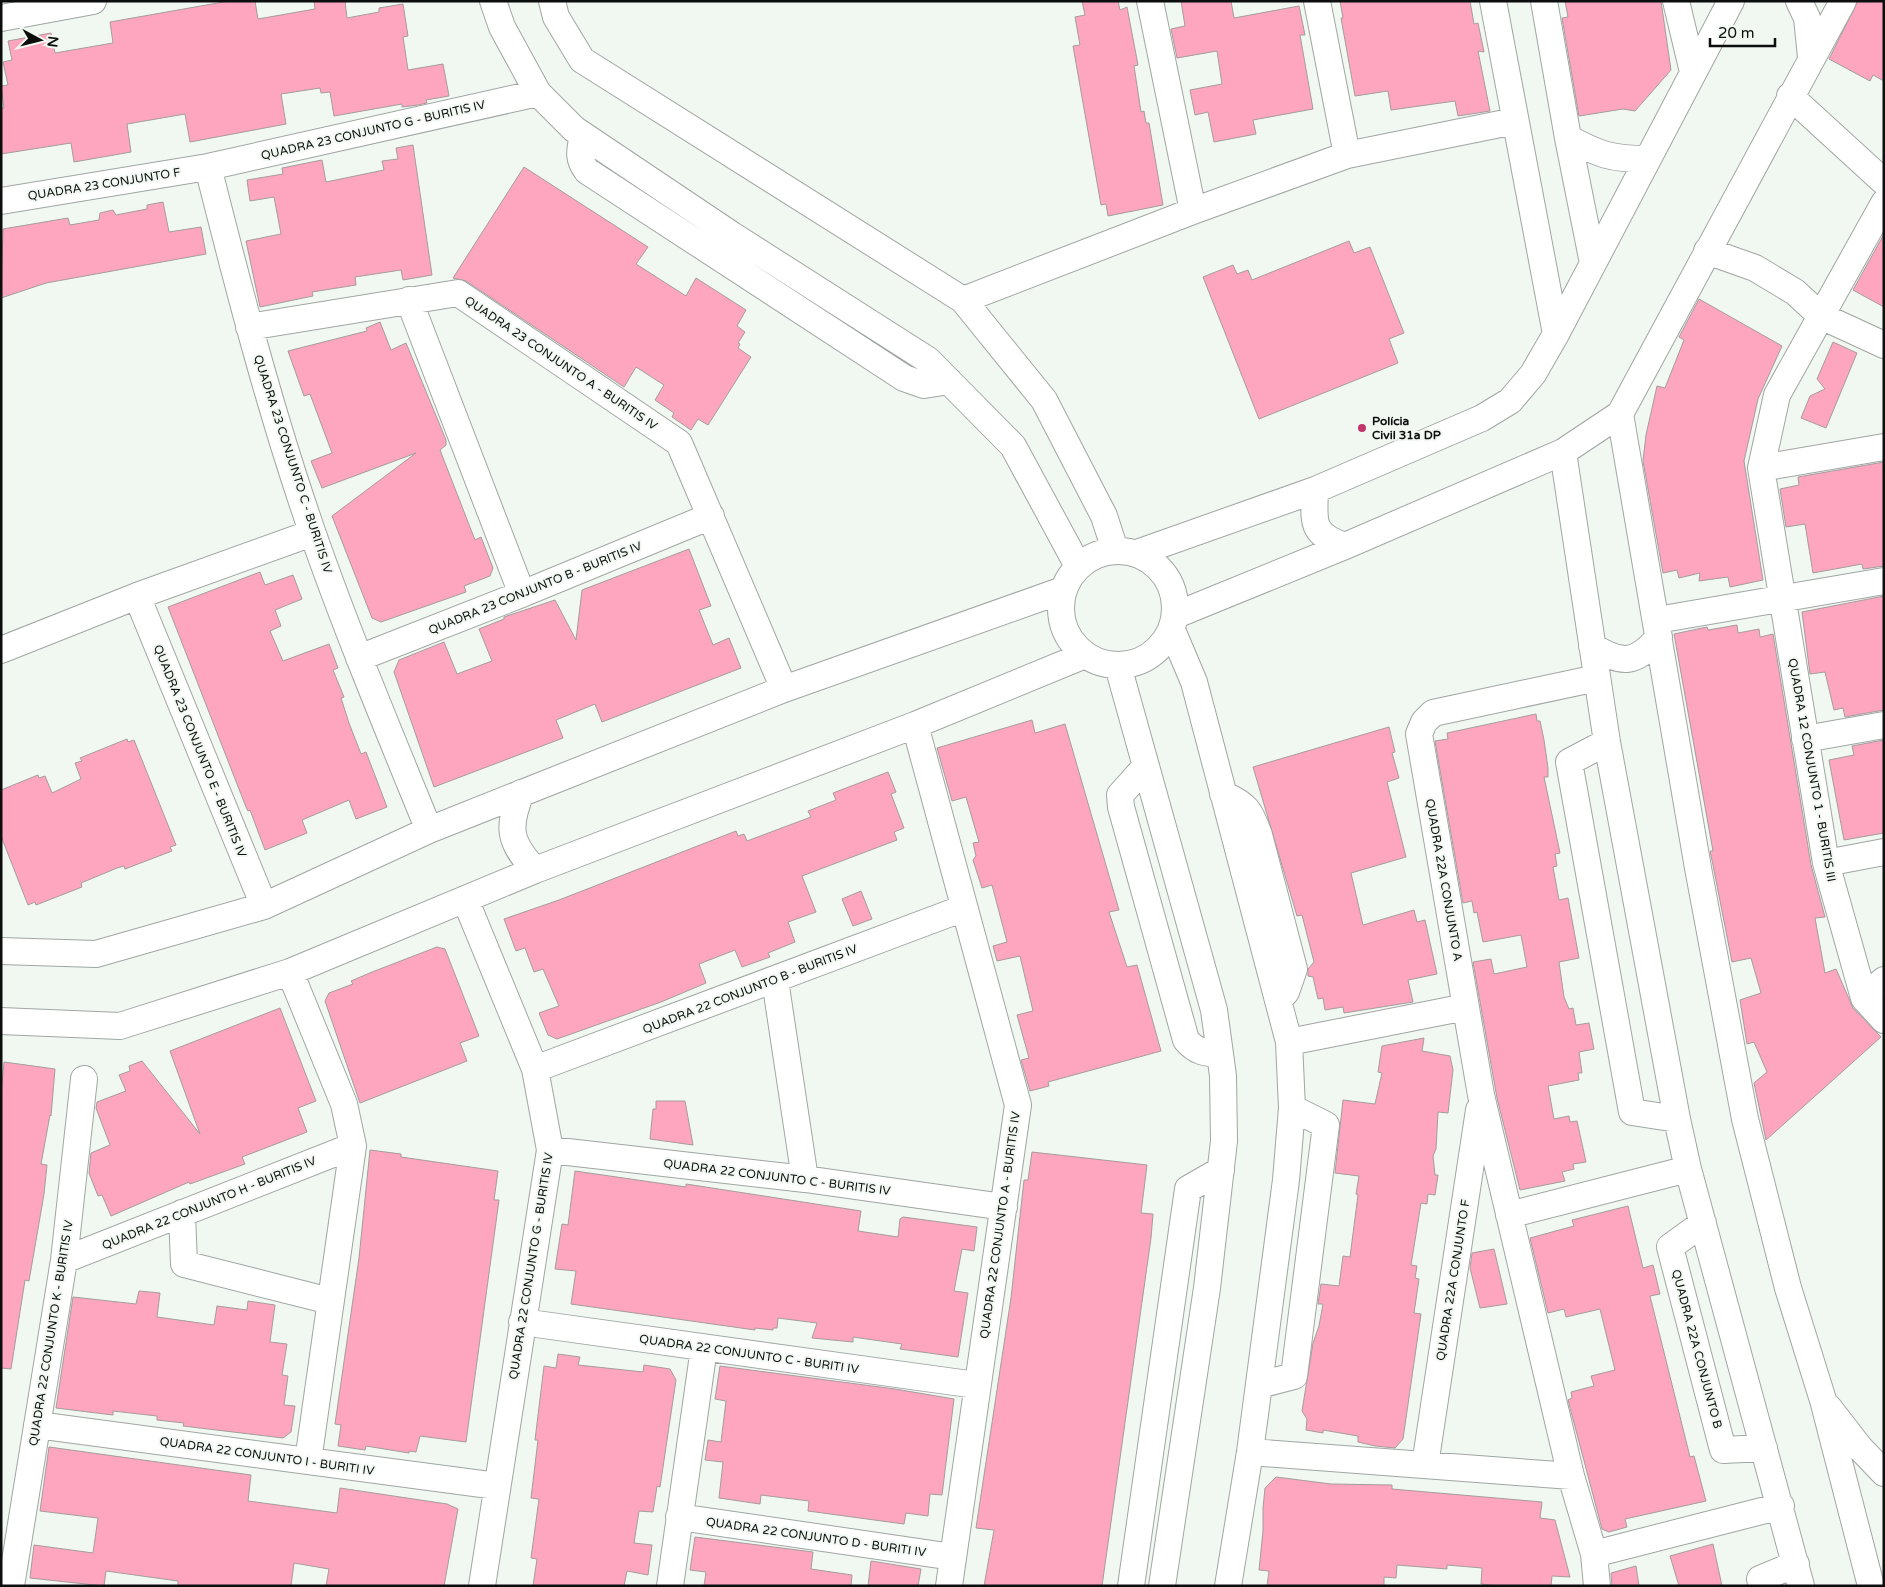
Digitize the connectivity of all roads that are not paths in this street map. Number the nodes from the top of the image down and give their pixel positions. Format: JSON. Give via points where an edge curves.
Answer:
{"nodes":[{"id":1,"x":93,"y":1,"type":"edge"},
{"id":2,"x":493,"y":1,"type":"edge"},
{"id":3,"x":552,"y":1,"type":"edge"},
{"id":4,"x":1150,"y":1,"type":"edge"},
{"id":5,"x":1318,"y":1,"type":"edge"},
{"id":6,"x":1494,"y":1,"type":"edge"},
{"id":7,"x":1544,"y":1,"type":"edge"},
{"id":8,"x":1676,"y":1,"type":"edge"},
{"id":9,"x":1731,"y":1,"type":"edge"},
{"id":10,"x":1800,"y":1,"type":"edge"},
{"id":11,"x":1843,"y":1,"type":"edge"},
{"id":12,"x":1,"y":18,"type":"edge"},
{"id":13,"x":1811,"y":57,"type":"junction"},
{"id":14,"x":1693,"y":72,"type":"junction"},
{"id":15,"x":538,"y":93,"type":"junction"},
{"id":16,"x":1790,"y":96,"type":"junction"},
{"id":17,"x":1515,"y":121,"type":"junction"},
{"id":18,"x":1568,"y":138,"type":"junction"},
{"id":19,"x":1347,"y":155,"type":"junction"},
{"id":20,"x":1647,"y":159,"type":"junction"},
{"id":21,"x":208,"y":167,"type":"junction"},
{"id":22,"x":1884,"y":182,"type":"edge"},
{"id":23,"x":1,"y":201,"type":"edge"},
{"id":24,"x":1884,"y":203,"type":"edge"},
{"id":25,"x":1193,"y":211,"type":"junction"},
{"id":26,"x":1707,"y":251,"type":"junction"},
{"id":27,"x":1593,"y":264,"type":"junction"},
{"id":28,"x":409,"y":300,"type":"junction"},
{"id":29,"x":963,"y":300,"type":"junction"},
{"id":30,"x":1821,"y":316,"type":"junction"},
{"id":31,"x":249,"y":327,"type":"junction"},
{"id":32,"x":1556,"y":334,"type":"junction"},
{"id":33,"x":1884,"y":345,"type":"edge"},
{"id":34,"x":1620,"y":414,"type":"junction"},
{"id":35,"x":1884,"y":447,"type":"edge"},
{"id":36,"x":1563,"y":452,"type":"junction"},
{"id":37,"x":1761,"y":468,"type":"junction"},
{"id":38,"x":1315,"y":490,"type":"junction"},
{"id":39,"x":711,"y":516,"type":"junction"},
{"id":40,"x":312,"y":533,"type":"junction"},
{"id":41,"x":1345,"y":546,"type":"junction"},
{"id":42,"x":1126,"y":551,"type":"junction"},
{"id":43,"x":1078,"y":566,"type":"junction"},
{"id":44,"x":1884,"y":581,"type":"edge"},
{"id":45,"x":1064,"y":590,"type":"junction"},
{"id":46,"x":522,"y":594,"type":"junction"},
{"id":47,"x":137,"y":596,"type":"junction"},
{"id":48,"x":1781,"y":598,"type":"junction"},
{"id":49,"x":1174,"y":622,"type":"junction"},
{"id":50,"x":1658,"y":628,"type":"junction"},
{"id":51,"x":1592,"y":646,"type":"junction"},
{"id":52,"x":1,"y":650,"type":"edge"},
{"id":53,"x":1085,"y":655,"type":"junction"},
{"id":54,"x":359,"y":658,"type":"junction"},
{"id":55,"x":1118,"y":666,"type":"junction"},
{"id":56,"x":1597,"y":678,"type":"junction"},
{"id":57,"x":784,"y":688,"type":"junction"},
{"id":58,"x":915,"y":725,"type":"junction"},
{"id":59,"x":1884,"y":725,"type":"edge"},
{"id":60,"x":1804,"y":739,"type":"junction"},
{"id":61,"x":1608,"y":742,"type":"junction"},
{"id":62,"x":1146,"y":766,"type":"junction"},
{"id":63,"x":521,"y":793,"type":"junction"},
{"id":64,"x":429,"y":830,"type":"junction"},
{"id":65,"x":1884,"y":852,"type":"edge"},
{"id":66,"x":1826,"y":863,"type":"junction"},
{"id":67,"x":535,"y":870,"type":"junction"},
{"id":68,"x":466,"y":899,"type":"junction"},
{"id":69,"x":264,"y":906,"type":"junction"},
{"id":70,"x":964,"y":908,"type":"junction"},
{"id":71,"x":1,"y":951,"type":"edge"},
{"id":72,"x":290,"y":972,"type":"junction"},
{"id":73,"x":775,"y":980,"type":"junction"},
{"id":74,"x":1884,"y":980,"type":"edge"},
{"id":75,"x":1864,"y":998,"type":"junction"},
{"id":76,"x":1466,"y":1007,"type":"junction"},
{"id":77,"x":1,"y":1020,"type":"edge"},
{"id":78,"x":1884,"y":1020,"type":"edge"},
{"id":79,"x":1289,"y":1042,"type":"junction"},
{"id":80,"x":1220,"y":1054,"type":"junction"},
{"id":81,"x":535,"y":1069,"type":"junction"},
{"id":82,"x":84,"y":1079,"type":"dead end"},
{"id":83,"x":1481,"y":1094,"type":"junction"},
{"id":84,"x":1292,"y":1108,"type":"junction"},
{"id":85,"x":1677,"y":1118,"type":"junction"},
{"id":86,"x":353,"y":1146,"type":"junction"},
{"id":87,"x":550,"y":1150,"type":"junction"},
{"id":88,"x":1688,"y":1169,"type":"junction"},
{"id":89,"x":1221,"y":1170,"type":"junction"},
{"id":90,"x":805,"y":1180,"type":"junction"},
{"id":91,"x":1004,"y":1207,"type":"junction"},
{"id":92,"x":182,"y":1213,"type":"junction"},
{"id":93,"x":1508,"y":1215,"type":"junction"},
{"id":94,"x":1703,"y":1223,"type":"junction"},
{"id":95,"x":64,"y":1260,"type":"junction"},
{"id":96,"x":330,"y":1301,"type":"junction"},
{"id":97,"x":522,"y":1322,"type":"junction"},
{"id":98,"x":704,"y":1348,"type":"junction"},
{"id":99,"x":1259,"y":1384,"type":"junction"},
{"id":100,"x":976,"y":1385,"type":"junction"},
{"id":101,"x":1823,"y":1400,"type":"junction"},
{"id":102,"x":37,"y":1425,"type":"junction"},
{"id":103,"x":1764,"y":1448,"type":"junction"},
{"id":104,"x":1250,"y":1452,"type":"junction"},
{"id":105,"x":308,"y":1461,"type":"junction"},
{"id":106,"x":1425,"y":1465,"type":"junction"},
{"id":107,"x":1884,"y":1472,"type":"edge"},
{"id":108,"x":1571,"y":1476,"type":"junction"},
{"id":109,"x":497,"y":1486,"type":"junction"},
{"id":110,"x":1781,"y":1506,"type":"junction"},
{"id":111,"x":679,"y":1517,"type":"junction"},
{"id":112,"x":1594,"y":1554,"type":"junction"},
{"id":113,"x":953,"y":1557,"type":"junction"},
{"id":114,"x":1798,"y":1575,"type":"edge"},
{"id":115,"x":11,"y":1586,"type":"edge"},
{"id":116,"x":482,"y":1586,"type":"edge"},
{"id":117,"x":670,"y":1586,"type":"edge"},
{"id":118,"x":949,"y":1586,"type":"edge"},
{"id":119,"x":1130,"y":1586,"type":"edge"},
{"id":120,"x":1162,"y":1586,"type":"edge"},
{"id":121,"x":1228,"y":1586,"type":"edge"},
{"id":122,"x":1597,"y":1586,"type":"edge"},
{"id":123,"x":1762,"y":1586,"type":"edge"},
{"id":124,"x":1871,"y":1586,"type":"edge"}],
"edges":[{"from":1,"to":12,"type":"street"},
{"from":2,"to":15,"type":"street","via":[[502,27]]},
{"from":3,"to":29,"type":"street","via":[[556,17],[582,60]]},
{"from":4,"to":25,"type":"street"},
{"from":5,"to":19,"type":"street"},
{"from":6,"to":17,"type":"street"},
{"from":7,"to":18,"type":"street"},
{"from":8,"to":14,"type":"street"},
{"from":9,"to":14,"type":"street"},
{"from":10,"to":13,"type":"street","via":[[1807,18]]},
{"from":11,"to":13,"type":"street"},
{"from":13,"to":16,"type":"street"},
{"from":14,"to":20,"type":"street"},
{"from":15,"to":21,"type":"street","name":"QUADRA 23 CONJUNTO G - BURITIS IV"},
{"from":15,"to":43,"type":"street","via":[[574,129],[928,360],[1013,446]]},
{"from":16,"to":22,"type":"street"},
{"from":16,"to":26,"type":"street"},
{"from":17,"to":19,"type":"street"},
{"from":17,"to":32,"type":"street"},
{"from":18,"to":20,"type":"street","via":[[1598,154],[1617,159]]},
{"from":18,"to":27,"type":"street"},
{"from":19,"to":25,"type":"street"},
{"from":20,"to":27,"type":"street"},
{"from":21,"to":23,"type":"street","name":"QUADRA 23 CONJUNTO F"},
{"from":21,"to":31,"type":"street","name":"QUADRA 23 CONJUNTO C - BURITIS IV"},
{"from":24,"to":30,"type":"street"},
{"from":25,"to":29,"type":"street"},
{"from":26,"to":30,"type":"street","via":[[1754,268],[1795,292]]},
{"from":26,"to":34,"type":"street"},
{"from":27,"to":32,"type":"street"},
{"from":28,"to":31,"type":"street","name":"QUADRA 23 CONJUNTO A - BURITIS IV"},
{"from":28,"to":39,"type":"street","name":"QUADRA 23 CONJUNTO A - BURITIS IV","via":[[458,294],[679,443]]},
{"from":28,"to":46,"type":"street"},
{"from":29,"to":42,"type":"street","via":[[1044,400],[1104,516]]},
{"from":30,"to":33,"type":"street"},
{"from":30,"to":37,"type":"street","via":[[1777,395]]},
{"from":31,"to":40,"type":"street","name":"QUADRA 23 CONJUNTO C - BURITIS IV"},
{"from":32,"to":38,"type":"street","via":[[1533,374],[1510,401],[1482,418]]},
{"from":34,"to":36,"type":"street"},
{"from":34,"to":50,"type":"street"},
{"from":35,"to":37,"type":"street"},
{"from":36,"to":41,"type":"street"},
{"from":36,"to":51,"type":"street"},
{"from":37,"to":48,"type":"street","name":"QUADRA 12 CONJUNTO 1 - BURITIS III"},
{"from":38,"to":41,"type":"street","via":[[1314,518],[1318,530],[1326,540]]},
{"from":38,"to":42,"type":"street"},
{"from":39,"to":46,"type":"street","name":"QUADRA 23 CONJUNTO B - BURITIS IV"},
{"from":39,"to":57,"type":"street"},
{"from":40,"to":47,"type":"street"},
{"from":40,"to":54,"type":"street","name":"QUADRA 23 CONJUNTO C - BURITIS IV"},
{"from":41,"to":49,"type":"street"},
{"from":42,"to":43,"type":"street","via":[[1089,558]]},
{"from":42,"to":49,"type":"street","via":[[1154,562],[1168,577],[1175,595]]},
{"from":43,"to":45,"type":"street"},
{"from":44,"to":48,"type":"street"},
{"from":45,"to":53,"type":"street","via":[[1061,608],[1064,626],[1072,642]]},
{"from":45,"to":57,"type":"street"},
{"from":46,"to":54,"type":"street","name":"QUADRA 23 CONJUNTO B - BURITIS IV"},
{"from":47,"to":52,"type":"street"},
{"from":47,"to":69,"type":"street","name":"QUADRA 23 CONJUNTO E - BURITIS IV"},
{"from":48,"to":50,"type":"street"},
{"from":48,"to":60,"type":"street","name":"QUADRA 12 CONJUNTO 1 - BURITIS III"},
{"from":49,"to":55,"type":"street","via":[[1163,645],[1150,656],[1135,664]]},
{"from":49,"to":79,"type":"street","via":[[1194,682]]},
{"from":50,"to":51,"type":"street","via":[[1647,651],[1635,658],[1616,659]]},
{"from":50,"to":101,"type":"street","via":[[1745,1119],[1788,1288]]},
{"from":51,"to":56,"type":"street"},
{"from":53,"to":55,"type":"street","via":[[1100,663]]},
{"from":53,"to":58,"type":"street"},
{"from":54,"to":64,"type":"street"},
{"from":55,"to":62,"type":"street"},
{"from":56,"to":61,"type":"street"},
{"from":56,"to":76,"type":"street","name":"QUADRA 22A CONJUNTO A","via":[[1433,713],[1419,734]]},
{"from":57,"to":63,"type":"street"},
{"from":58,"to":67,"type":"street"},
{"from":58,"to":70,"type":"street","name":"QUADRA 22 CONJUNTO A - BURITIS IV"},
{"from":59,"to":60,"type":"street"},
{"from":60,"to":66,"type":"street","name":"QUADRA 12 CONJUNTO 1 - BURITIS III"},
{"from":61,"to":85,"type":"street"},
{"from":61,"to":85,"type":"street","via":[[1569,762],[1632,1112]]},
{"from":62,"to":80,"type":"street","via":[[1214,1010]]},
{"from":62,"to":80,"type":"street","via":[[1120,795],[1120,808],[1186,1040],[1200,1052]]},
{"from":63,"to":64,"type":"street"},
{"from":63,"to":67,"type":"street","via":[[514,810],[512,834],[517,850]]},
{"from":64,"to":69,"type":"street"},
{"from":65,"to":66,"type":"street"},
{"from":66,"to":75,"type":"street","name":"QUADRA 12 CONJUNTO 1 - BURITIS III"},
{"from":67,"to":68,"type":"street"},
{"from":68,"to":72,"type":"street"},
{"from":68,"to":81,"type":"street","name":"QUADRA 22 CONJUNTO G - BURITIS IV"},
{"from":69,"to":71,"type":"street","via":[[96,954]]},
{"from":70,"to":73,"type":"street","name":"QUADRA 22 CONJUNTO B - BURITIS IV"},
{"from":70,"to":91,"type":"street","name":"QUADRA 22 CONJUNTO A - BURITIS IV","via":[[1018,1105]]},
{"from":72,"to":77,"type":"street","via":[[120,1026]]},
{"from":72,"to":86,"type":"street","via":[[344,1104]]},
{"from":73,"to":81,"type":"street","name":"QUADRA 22 CONJUNTO B - BURITIS IV"},
{"from":73,"to":90,"type":"street"},
{"from":74,"to":75,"type":"street"},
{"from":75,"to":78,"type":"street"},
{"from":76,"to":79,"type":"street"},
{"from":76,"to":83,"type":"street","name":"QUADRA 22A CONJUNTO A"},
{"from":79,"to":84,"type":"street"},
{"from":80,"to":89,"type":"street","via":[[1224,1141]]},
{"from":81,"to":87,"type":"street","name":"QUADRA 22 CONJUNTO G - BURITIS IV"},
{"from":82,"to":95,"type":"street","name":"QUADRA 22 CONJUNTO K - BURITIS IV"},
{"from":83,"to":93,"type":"street","name":"QUADRA 22A CONJUNTO A"},
{"from":83,"to":106,"type":"street","name":"QUADRA 22A CONJUNTO F"},
{"from":84,"to":99,"type":"street","via":[[1286,1180]]},
{"from":84,"to":99,"type":"street","via":[[1326,1125],[1294,1376]]},
{"from":85,"to":88,"type":"street"},
{"from":86,"to":92,"type":"street","name":"QUADRA 22 CONJUNTO H - BURITIS IV"},
{"from":86,"to":96,"type":"street"},
{"from":87,"to":90,"type":"street","name":"QUADRA 22 CONJUNTO C - BURITIS IV"},
{"from":87,"to":97,"type":"street","name":"QUADRA 22 CONJUNTO G - BURITIS IV"},
{"from":88,"to":93,"type":"street"},
{"from":88,"to":94,"type":"street"},
{"from":89,"to":119,"type":"street","via":[[1188,1189]]},
{"from":89,"to":120,"type":"street","via":[[1207,1288]]},
{"from":90,"to":91,"type":"street","name":"QUADRA 22 CONJUNTO C - BURITIS IV"},
{"from":91,"to":100,"type":"street","name":"QUADRA 22 CONJUNTO A - BURITIS IV"},
{"from":92,"to":95,"type":"street","name":"QUADRA 22 CONJUNTO H - BURITIS IV"},
{"from":92,"to":96,"type":"street","via":[[184,1264]]},
{"from":93,"to":108,"type":"street"},
{"from":94,"to":103,"type":"street"},
{"from":94,"to":103,"type":"street","name":"QUADRA 22A CONJUNTO B","via":[[1670,1247],[1723,1450]]},
{"from":95,"to":102,"type":"street","name":"QUADRA 22 CONJUNTO K - BURITIS IV"},
{"from":96,"to":105,"type":"street"},
{"from":97,"to":98,"type":"street","name":"QUADRA 22 CONJUNTO C - BURITI IV"},
{"from":97,"to":109,"type":"street","name":"QUADRA 22 CONJUNTO G - BURITIS IV"},
{"from":98,"to":100,"type":"street","name":"QUADRA 22 CONJUNTO C - BURITI IV"},
{"from":98,"to":111,"type":"street"},
{"from":99,"to":104,"type":"street"},
{"from":100,"to":113,"type":"street","name":"QUADRA 22 CONJUNTO A - BURITIS IV"},
{"from":101,"to":107,"type":"street","via":[[1860,1448]]},
{"from":101,"to":124,"type":"street"},
{"from":102,"to":105,"type":"street","name":"QUADRA 22 CONJUNTO I - BURITI IV"},
{"from":102,"to":115,"type":"street","name":"QUADRA 22 CONJUNTO K - BURITIS IV"},
{"from":103,"to":110,"type":"street"},
{"from":104,"to":106,"type":"street"},
{"from":104,"to":121,"type":"street"},
{"from":105,"to":109,"type":"street","name":"QUADRA 22 CONJUNTO I - BURITI IV"},
{"from":106,"to":108,"type":"street"},
{"from":108,"to":112,"type":"street"},
{"from":109,"to":116,"type":"street","name":"QUADRA 22 CONJUNTO G - BURITIS IV"},
{"from":110,"to":112,"type":"street"},
{"from":110,"to":114,"type":"street"},
{"from":111,"to":113,"type":"street","name":"QUADRA 22 CONJUNTO D - BURITI IV"},
{"from":111,"to":117,"type":"street"},
{"from":112,"to":122,"type":"street"},
{"from":113,"to":118,"type":"street","name":"QUADRA 22 CONJUNTO A - BURITIS IV"},
{"from":114,"to":123,"type":"street","via":[[1760,1579]]}]}
